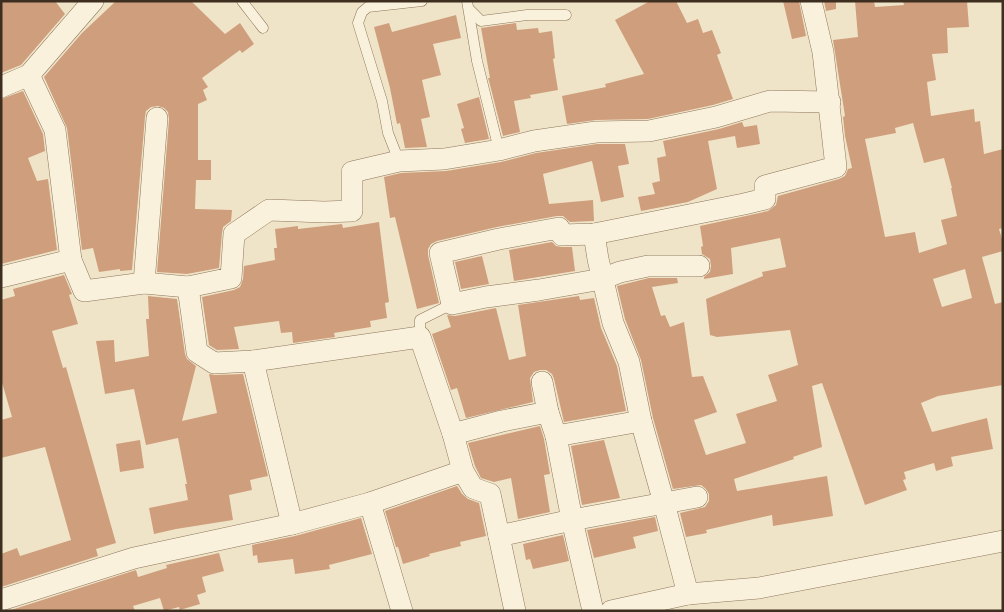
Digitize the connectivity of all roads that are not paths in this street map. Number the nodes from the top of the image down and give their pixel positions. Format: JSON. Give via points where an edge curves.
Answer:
{"nodes":[{"id":1,"x":93,"y":1,"type":"edge"},
{"id":2,"x":242,"y":1,"type":"edge"},
{"id":3,"x":422,"y":1,"type":"edge"},
{"id":4,"x":811,"y":1,"type":"edge"},
{"id":5,"x":468,"y":6,"type":"edge"},
{"id":6,"x":566,"y":15,"type":"dead end"},
{"id":7,"x":263,"y":28,"type":"dead end"},
{"id":8,"x":29,"y":75,"type":"junction"},
{"id":9,"x":1,"y":87,"type":"edge"},
{"id":10,"x":830,"y":102,"type":"junction"},
{"id":11,"x":157,"y":118,"type":"dead end"},
{"id":12,"x":499,"y":150,"type":"junction"},
{"id":13,"x":399,"y":161,"type":"junction"},
{"id":14,"x":594,"y":234,"type":"junction"},
{"id":15,"x":71,"y":260,"type":"junction"},
{"id":16,"x":699,"y":266,"type":"dead end"},
{"id":17,"x":1,"y":277,"type":"edge"},
{"id":18,"x":602,"y":279,"type":"junction"},
{"id":19,"x":144,"y":283,"type":"junction"},
{"id":20,"x":188,"y":287,"type":"junction"},
{"id":21,"x":452,"y":304,"type":"junction"},
{"id":22,"x":420,"y":338,"type":"junction"},
{"id":23,"x":253,"y":361,"type":"junction"},
{"id":24,"x":542,"y":382,"type":"dead end"},
{"id":25,"x":548,"y":412,"type":"junction"},
{"id":26,"x":641,"y":422,"type":"junction"},
{"id":27,"x":453,"y":434,"type":"junction"},
{"id":28,"x":556,"y":436,"type":"junction"},
{"id":29,"x":463,"y":471,"type":"junction"},
{"id":30,"x":697,"y":497,"type":"dead end"},
{"id":31,"x":370,"y":503,"type":"junction"},
{"id":32,"x":664,"y":503,"type":"junction"},
{"id":33,"x":572,"y":520,"type":"junction"},
{"id":34,"x":292,"y":524,"type":"junction"},
{"id":35,"x":499,"y":536,"type":"junction"},
{"id":36,"x":1003,"y":541,"type":"edge"},
{"id":37,"x":688,"y":594,"type":"junction"},
{"id":38,"x":1,"y":600,"type":"edge"},
{"id":39,"x":402,"y":611,"type":"edge"},
{"id":40,"x":515,"y":611,"type":"edge"},
{"id":41,"x":593,"y":611,"type":"edge"},
{"id":42,"x":611,"y":611,"type":"edge"}],
"edges":[{"from":1,"to":8,"type":"street"},
{"from":2,"to":7,"type":"lane"},
{"from":3,"to":13,"type":"lane","via":[[368,7],[358,23],[382,101],[388,133]]},
{"from":4,"to":10,"type":"street"},
{"from":5,"to":6,"type":"lane","via":[[481,21]]},
{"from":5,"to":12,"type":"lane","via":[[477,61]]},
{"from":8,"to":9,"type":"street"},
{"from":8,"to":15,"type":"street","via":[[55,130]]},
{"from":10,"to":12,"type":"street","via":[[770,101],[716,117],[649,131],[596,132]]},
{"from":10,"to":14,"type":"street","via":[[836,167],[765,186],[765,199]]},
{"from":11,"to":19,"type":"street"},
{"from":12,"to":13,"type":"street","via":[[444,159]]},
{"from":13,"to":20,"type":"street","via":[[352,172],[352,211],[269,210],[234,234],[231,278]]},
{"from":14,"to":18,"type":"street"},
{"from":14,"to":21,"type":"street","via":[[562,235],[559,228],[440,253]]},
{"from":15,"to":17,"type":"street"},
{"from":15,"to":19,"type":"street","via":[[84,291]]},
{"from":16,"to":18,"type":"street","via":[[648,266]]},
{"from":18,"to":21,"type":"street"},
{"from":18,"to":26,"type":"street","via":[[613,323],[629,362]]},
{"from":19,"to":20,"type":"street"},
{"from":20,"to":23,"type":"street","via":[[197,352],[214,363]]},
{"from":21,"to":22,"type":"lane","via":[[420,320]]},
{"from":22,"to":23,"type":"street"},
{"from":22,"to":27,"type":"street"},
{"from":23,"to":34,"type":"street"},
{"from":24,"to":25,"type":"street"},
{"from":25,"to":27,"type":"street"},
{"from":25,"to":28,"type":"street"},
{"from":26,"to":28,"type":"street"},
{"from":26,"to":32,"type":"street"},
{"from":27,"to":29,"type":"street"},
{"from":28,"to":33,"type":"street"},
{"from":29,"to":31,"type":"street"},
{"from":29,"to":35,"type":"street","via":[[473,488],[490,494]]},
{"from":30,"to":32,"type":"street"},
{"from":31,"to":34,"type":"street"},
{"from":31,"to":39,"type":"street"},
{"from":32,"to":33,"type":"street"},
{"from":32,"to":37,"type":"street"},
{"from":33,"to":35,"type":"street"},
{"from":33,"to":41,"type":"street"},
{"from":34,"to":38,"type":"street","via":[[134,558]]},
{"from":35,"to":40,"type":"street"},
{"from":36,"to":37,"type":"street","via":[[759,588]]},
{"from":37,"to":42,"type":"street"}]}
